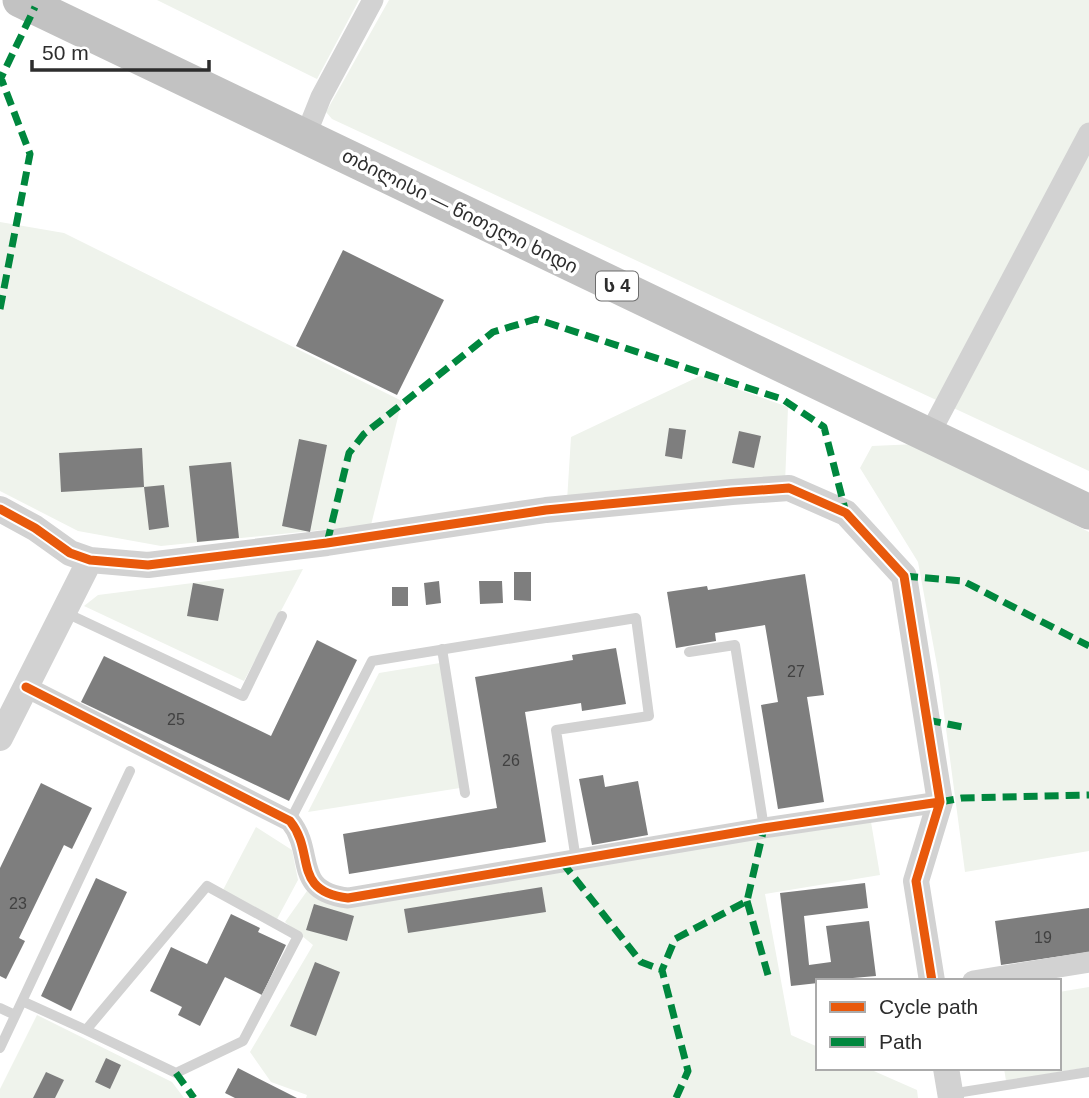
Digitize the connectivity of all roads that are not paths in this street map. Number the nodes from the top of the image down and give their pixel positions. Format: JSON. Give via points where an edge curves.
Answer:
{"nodes":[{"id":1,"x":20,"y":0,"type":"edge"},
{"id":2,"x":373,"y":0,"type":"edge"},
{"id":3,"x":1089,"y":133,"type":"edge"},
{"id":4,"x":305,"y":136,"type":"junction"},
{"id":5,"x":929,"y":435,"type":"junction"},
{"id":6,"x":0,"y":509,"type":"edge"},
{"id":7,"x":1089,"y":512,"type":"edge"},
{"id":8,"x":90,"y":561,"type":"junction"},
{"id":9,"x":64,"y":612,"type":"junction"},
{"id":10,"x":282,"y":616,"type":"dead end"},
{"id":11,"x":442,"y":649,"type":"junction"},
{"id":12,"x":690,"y":652,"type":"dead end"},
{"id":13,"x":26,"y":687,"type":"junction"},
{"id":14,"x":0,"y":738,"type":"edge"},
{"id":15,"x":130,"y":771,"type":"dead end"},
{"id":16,"x":465,"y":793,"type":"dead end"},
{"id":17,"x":940,"y":802,"type":"junction"},
{"id":18,"x":290,"y":821,"type":"junction"},
{"id":19,"x":764,"y":828,"type":"junction"},
{"id":20,"x":576,"y":860,"type":"junction"},
{"id":21,"x":1089,"y":962,"type":"edge"},
{"id":22,"x":932,"y":979,"type":"edge"},
{"id":23,"x":985,"y":979,"type":"edge"},
{"id":24,"x":22,"y":1001,"type":"junction"},
{"id":25,"x":0,"y":1008,"type":"edge"},
{"id":26,"x":15,"y":1015,"type":"junction"},
{"id":27,"x":86,"y":1030,"type":"junction"},
{"id":28,"x":0,"y":1048,"type":"edge"},
{"id":29,"x":946,"y":1070,"type":"edge"},
{"id":30,"x":1089,"y":1072,"type":"edge"},
{"id":31,"x":950,"y":1096,"type":"edge"}],
"edges":[{"from":1,"to":4,"type":"highway","name":"თბილისი — წითელი ხიდი","number":"ს 4"},
{"from":2,"to":4,"type":"street"},
{"from":3,"to":5,"type":"street"},
{"from":4,"to":5,"type":"highway","name":"თბილისი — წითელი ხიდი","number":"ს 4"},
{"from":5,"to":7,"type":"highway","name":"თბილისი — წითელი ხიდი","number":"ს 4"},
{"from":6,"to":8,"type":"street"},
{"from":8,"to":9,"type":"street"},
{"from":8,"to":17,"type":"street","via":[[148,565],[604,503],[789,488],[846,513],[904,576]]},
{"from":9,"to":10,"type":"lane","via":[[243,696]]},
{"from":9,"to":13,"type":"street"},
{"from":11,"to":16,"type":"lane"},
{"from":11,"to":18,"type":"lane","via":[[372,661]]},
{"from":11,"to":20,"type":"lane","via":[[636,618],[649,716],[556,730]]},
{"from":12,"to":19,"type":"lane","via":[[735,645]]},
{"from":13,"to":14,"type":"street"},
{"from":13,"to":18,"type":"street"},
{"from":15,"to":24,"type":"lane"},
{"from":17,"to":19,"type":"street"},
{"from":17,"to":22,"type":"street","via":[[916,881]]},
{"from":18,"to":20,"type":"street","via":[[299,833],[308,872],[318,888],[348,898]]},
{"from":19,"to":20,"type":"street"},
{"from":21,"to":23,"type":"street"},
{"from":24,"to":26,"type":"lane"},
{"from":24,"to":27,"type":"lane"},
{"from":25,"to":26,"type":"lane"},
{"from":26,"to":28,"type":"lane"},
{"from":27,"to":27,"type":"lane","via":[[207,886],[298,936],[243,1041],[176,1073]]},
{"from":29,"to":31,"type":"street"},
{"from":30,"to":31,"type":"lane"}]}
